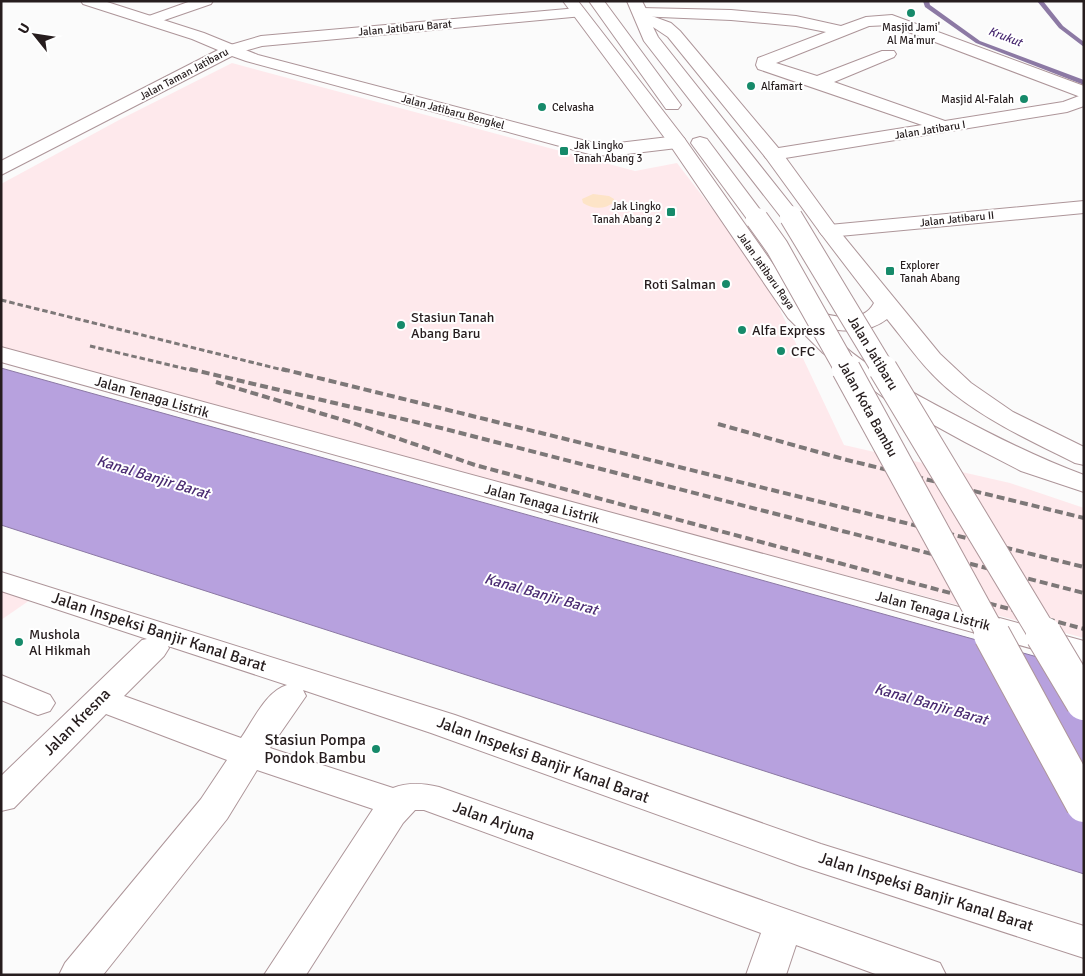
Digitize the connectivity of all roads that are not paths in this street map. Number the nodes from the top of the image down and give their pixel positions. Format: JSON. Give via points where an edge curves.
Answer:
{"nodes":[{"id":1,"x":88,"y":1,"type":"edge"},
{"id":2,"x":206,"y":1,"type":"edge"},
{"id":3,"x":596,"y":1,"type":"edge"},
{"id":4,"x":574,"y":7,"type":"edge"},
{"id":5,"x":640,"y":11,"type":"edge"},
{"id":6,"x":151,"y":20,"type":"junction"},
{"id":7,"x":841,"y":30,"type":"junction"},
{"id":8,"x":233,"y":49,"type":"junction"},
{"id":9,"x":888,"y":54,"type":"dead end"},
{"id":10,"x":818,"y":82,"type":"junction"},
{"id":11,"x":1084,"y":92,"type":"edge"},
{"id":12,"x":1075,"y":104,"type":"edge"},
{"id":13,"x":1084,"y":119,"type":"edge"},
{"id":14,"x":945,"y":128,"type":"junction"},
{"id":15,"x":684,"y":132,"type":"junction"},
{"id":16,"x":773,"y":154,"type":"junction"},
{"id":17,"x":1,"y":169,"type":"edge"},
{"id":18,"x":1084,"y":206,"type":"edge"},
{"id":19,"x":829,"y":231,"type":"junction"},
{"id":20,"x":886,"y":302,"type":"junction"},
{"id":21,"x":796,"y":312,"type":"junction"},
{"id":22,"x":1,"y":354,"type":"edge"},
{"id":23,"x":1084,"y":457,"type":"edge"},
{"id":24,"x":1084,"y":484,"type":"edge"},
{"id":25,"x":1,"y":580,"type":"edge"},
{"id":26,"x":153,"y":648,"type":"dead end"},
{"id":27,"x":1084,"y":652,"type":"edge"},
{"id":28,"x":1,"y":686,"type":"edge"},
{"id":29,"x":290,"y":696,"type":"dead end"},
{"id":30,"x":99,"y":699,"type":"junction"},
{"id":31,"x":1084,"y":702,"type":"edge"},
{"id":32,"x":38,"y":703,"type":"dead end"},
{"id":33,"x":248,"y":754,"type":"junction"},
{"id":34,"x":1,"y":798,"type":"edge"},
{"id":35,"x":399,"y":804,"type":"junction"},
{"id":36,"x":1084,"y":804,"type":"edge"},
{"id":37,"x":784,"y":924,"type":"junction"},
{"id":38,"x":1084,"y":942,"type":"edge"},
{"id":39,"x":79,"y":975,"type":"edge"},
{"id":40,"x":284,"y":975,"type":"edge"},
{"id":41,"x":766,"y":975,"type":"edge"},
{"id":42,"x":926,"y":975,"type":"edge"}],
"edges":[{"from":1,"to":6,"type":"street","name":"Jalan Taman Jatibaru"},
{"from":2,"to":6,"type":"street"},
{"from":3,"to":15,"type":"street","name":"Jalan Kota Bambu"},
{"from":4,"to":8,"type":"street","name":"Jalan Jatibaru Barat","via":[[261,41]]},
{"from":4,"to":15,"type":"street","name":"Jalan Jatibaru Raya"},
{"from":5,"to":7,"type":"street","via":[[796,21]]},
{"from":5,"to":16,"type":"street","via":[[674,34]]},
{"from":5,"to":31,"type":"street","name":"Jalan Jatibaru","bridge":true,"via":[[650,38],[791,218]]},
{"from":6,"to":8,"type":"street","name":"Jalan Taman Jatibaru"},
{"from":7,"to":10,"type":"street","via":[[764,62],[764,65]]},
{"from":7,"to":11,"type":"street","via":[[876,20],[892,20]]},
{"from":8,"to":15,"type":"street","name":"Jalan Jatibaru Bengkel","via":[[261,60],[589,148],[610,150]]},
{"from":8,"to":17,"type":"street","name":"Jalan Taman Jatibaru"},
{"from":9,"to":10,"type":"street"},
{"from":10,"to":14,"type":"street"},
{"from":12,"to":13,"type":"street","name":"Jalan Jatibaru I"},
{"from":12,"to":14,"type":"street","name":"Jalan Jatibaru I"},
{"from":14,"to":16,"type":"street","name":"Jalan Jatibaru I"},
{"from":15,"to":21,"type":"street","name":"Jalan Jatibaru Raya"},
{"from":15,"to":36,"type":"street","name":"Jalan Kota Bambu","bridge":true,"via":[[777,247]]},
{"from":16,"to":19,"type":"street"},
{"from":18,"to":19,"type":"street","name":"Jalan Jatibaru II"},
{"from":19,"to":20,"type":"street"},
{"from":20,"to":21,"type":"street","via":[[879,316],[854,323],[829,323]]},
{"from":20,"to":23,"type":"street","via":[[931,359],[962,388],[1004,417]]},
{"from":21,"to":24,"type":"street","name":"Jalan Jatibaru Raya","via":[[830,348],[892,392],[1031,464]]},
{"from":22,"to":27,"type":"street","name":"Jalan Tenaga Listrik"},
{"from":25,"to":38,"type":"street","name":"Jalan Inspeksi Banjir Kanal Barat","via":[[443,724],[813,856]]},
{"from":26,"to":30,"type":"street","name":"Jalan Kresna"},
{"from":28,"to":32,"type":"street"},
{"from":29,"to":33,"type":"street"},
{"from":30,"to":33,"type":"street"},
{"from":30,"to":34,"type":"street","name":"Jalan Kresna"},
{"from":33,"to":35,"type":"street"},
{"from":33,"to":39,"type":"street","via":[[214,809]]},
{"from":35,"to":37,"type":"street","name":"Jalan Arjuna","via":[[406,797],[426,797]]},
{"from":35,"to":40,"type":"street"},
{"from":37,"to":41,"type":"street"},
{"from":37,"to":42,"type":"street","name":"Jalan Arjuna"}]}
